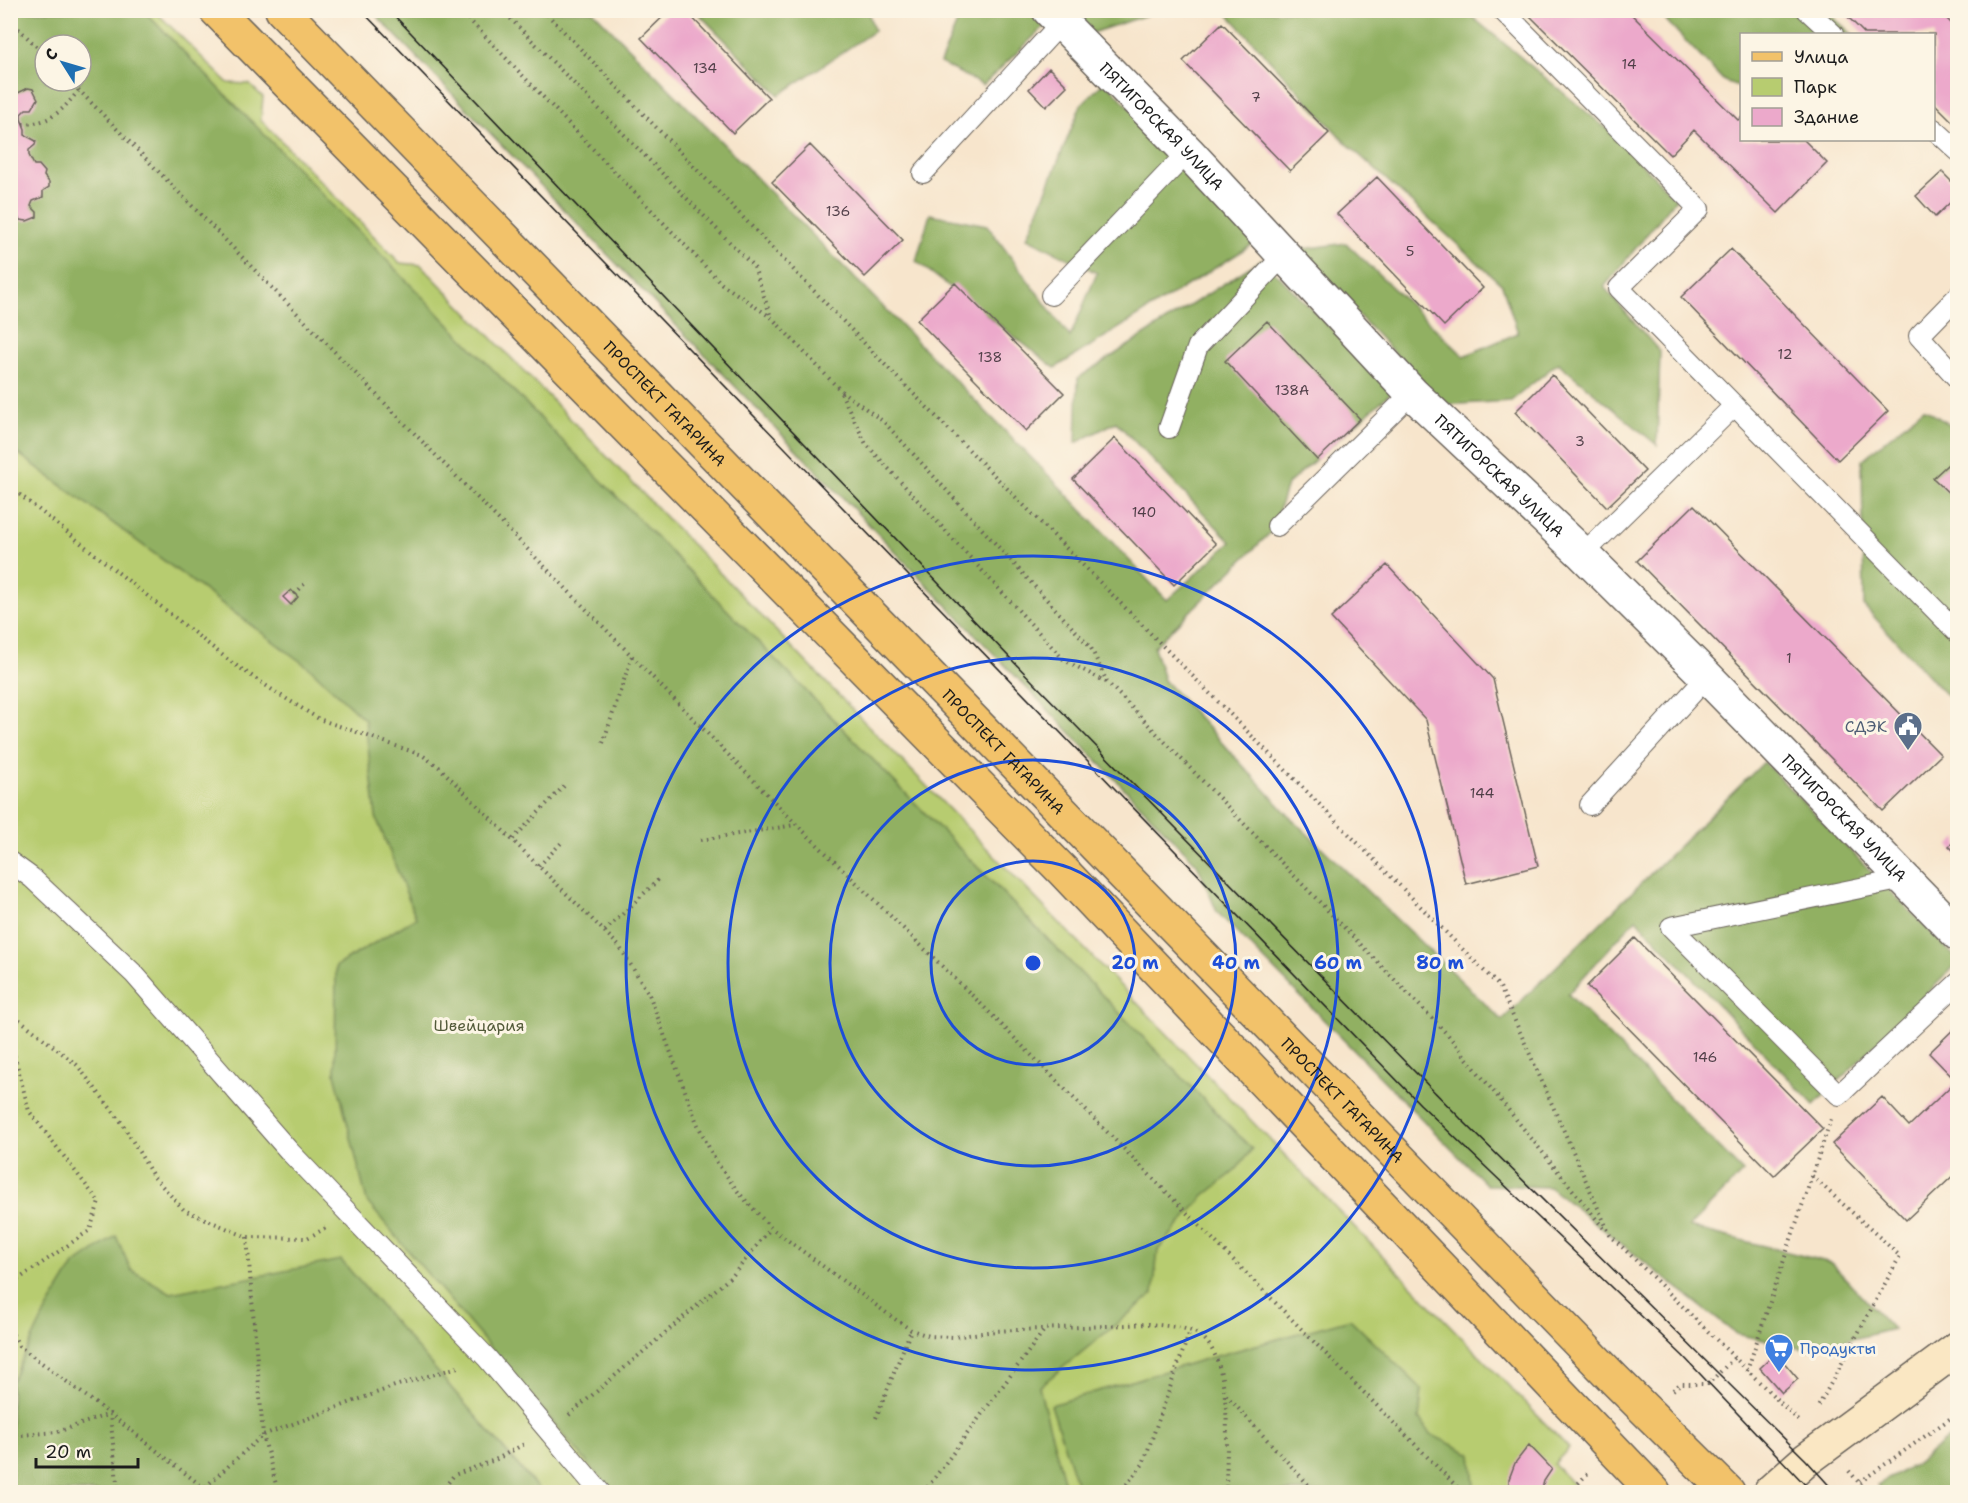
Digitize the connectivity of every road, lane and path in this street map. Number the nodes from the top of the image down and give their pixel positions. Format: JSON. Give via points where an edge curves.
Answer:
{"nodes":[{"id":1,"x":216,"y":10,"type":"edge"},
{"id":2,"x":282,"y":10,"type":"edge"},
{"id":3,"x":460,"y":10,"type":"edge"},
{"id":4,"x":502,"y":10,"type":"edge"},
{"id":5,"x":507,"y":10,"type":"edge"},
{"id":6,"x":543,"y":10,"type":"edge"},
{"id":7,"x":1502,"y":10,"type":"edge"},
{"id":8,"x":1807,"y":10,"type":"edge"},
{"id":9,"x":1055,"y":17,"type":"edge"},
{"id":10,"x":10,"y":20,"type":"edge"},
{"id":11,"x":514,"y":23,"type":"junction"},
{"id":12,"x":1832,"y":33,"type":"edge"},
{"id":13,"x":33,"y":43,"type":"edge"},
{"id":14,"x":76,"y":93,"type":"edge"},
{"id":15,"x":82,"y":93,"type":"edge"},
{"id":16,"x":23,"y":124,"type":"dead end"},
{"id":17,"x":1935,"y":130,"type":"edge"},
{"id":18,"x":1958,"y":151,"type":"edge"},
{"id":19,"x":1188,"y":152,"type":"junction"},
{"id":20,"x":923,"y":172,"type":"dead end"},
{"id":21,"x":1284,"y":255,"type":"junction"},
{"id":22,"x":1051,"y":295,"type":"dead end"},
{"id":23,"x":1958,"y":296,"type":"edge"},
{"id":24,"x":772,"y":318,"type":"junction"},
{"id":25,"x":1958,"y":379,"type":"edge"},
{"id":26,"x":840,"y":390,"type":"junction"},
{"id":27,"x":1412,"y":393,"type":"junction"},
{"id":28,"x":1734,"y":405,"type":"junction"},
{"id":29,"x":1168,"y":428,"type":"dead end"},
{"id":30,"x":10,"y":487,"type":"edge"},
{"id":31,"x":1277,"y":526,"type":"dead end"},
{"id":32,"x":1583,"y":554,"type":"junction"},
{"id":33,"x":307,"y":581,"type":"dead end"},
{"id":34,"x":295,"y":594,"type":"dead end"},
{"id":35,"x":1958,"y":633,"type":"edge"},
{"id":36,"x":632,"y":656,"type":"junction"},
{"id":37,"x":1707,"y":676,"type":"junction"},
{"id":38,"x":1107,"y":682,"type":"junction"},
{"id":39,"x":603,"y":743,"type":"dead end"},
{"id":40,"x":565,"y":785,"type":"dead end"},
{"id":41,"x":1590,"y":805,"type":"dead end"},
{"id":42,"x":796,"y":825,"type":"junction"},
{"id":43,"x":513,"y":839,"type":"junction"},
{"id":44,"x":701,"y":840,"type":"dead end"},
{"id":45,"x":563,"y":841,"type":"dead end"},
{"id":46,"x":10,"y":862,"type":"edge"},
{"id":47,"x":539,"y":866,"type":"junction"},
{"id":48,"x":1904,"y":879,"type":"junction"},
{"id":49,"x":658,"y":880,"type":"dead end"},
{"id":50,"x":605,"y":931,"type":"junction"},
{"id":51,"x":1958,"y":934,"type":"edge"},
{"id":52,"x":1958,"y":983,"type":"edge"},
{"id":53,"x":10,"y":1012,"type":"edge"},
{"id":54,"x":10,"y":1038,"type":"edge"},
{"id":55,"x":1839,"y":1095,"type":"junction"},
{"id":56,"x":1812,"y":1176,"type":"junction"},
{"id":57,"x":351,"y":1216,"type":"junction"},
{"id":58,"x":771,"y":1228,"type":"junction"},
{"id":59,"x":1610,"y":1235,"type":"junction"},
{"id":60,"x":247,"y":1237,"type":"junction"},
{"id":61,"x":10,"y":1285,"type":"edge"},
{"id":62,"x":10,"y":1329,"type":"edge"},
{"id":63,"x":1045,"y":1329,"type":"junction"},
{"id":64,"x":911,"y":1330,"type":"junction"},
{"id":65,"x":1190,"y":1331,"type":"junction"},
{"id":66,"x":1958,"y":1348,"type":"edge"},
{"id":67,"x":487,"y":1358,"type":"junction"},
{"id":68,"x":1747,"y":1371,"type":"junction"},
{"id":69,"x":1225,"y":1394,"type":"junction"},
{"id":70,"x":1958,"y":1413,"type":"edge"},
{"id":71,"x":110,"y":1414,"type":"junction"},
{"id":72,"x":565,"y":1418,"type":"dead end"},
{"id":73,"x":876,"y":1418,"type":"dead end"},
{"id":74,"x":549,"y":1431,"type":"junction"},
{"id":75,"x":263,"y":1435,"type":"junction"},
{"id":76,"x":10,"y":1436,"type":"edge"},
{"id":77,"x":1826,"y":1448,"type":"junction"},
{"id":78,"x":1860,"y":1482,"type":"junction"},
{"id":79,"x":204,"y":1490,"type":"edge"},
{"id":80,"x":118,"y":1492,"type":"edge"},
{"id":81,"x":278,"y":1492,"type":"edge"},
{"id":82,"x":441,"y":1492,"type":"edge"},
{"id":83,"x":600,"y":1492,"type":"edge"},
{"id":84,"x":924,"y":1492,"type":"edge"},
{"id":85,"x":1117,"y":1492,"type":"edge"},
{"id":86,"x":1226,"y":1492,"type":"edge"},
{"id":87,"x":1315,"y":1492,"type":"edge"},
{"id":88,"x":1462,"y":1492,"type":"edge"},
{"id":89,"x":1654,"y":1492,"type":"edge"},
{"id":90,"x":1728,"y":1492,"type":"edge"},
{"id":91,"x":1770,"y":1492,"type":"edge"},
{"id":92,"x":1867,"y":1492,"type":"edge"}],
"edges":[{"from":1,"to":89,"type":"main road","via":[[1062,870]]},
{"from":2,"to":90,"type":"main road","name":"ПРОСПЕКТ ГАГАРИНА"},
{"from":3,"to":24,"type":"path","via":[[722,284]]},
{"from":4,"to":11,"type":"path"},
{"from":5,"to":11,"type":"path"},
{"from":6,"to":59,"type":"path","via":[[885,365],[1500,987]]},
{"from":7,"to":28,"type":"lane","via":[[1699,208],[1619,288]]},
{"from":8,"to":12,"type":"lane"},
{"from":9,"to":19,"type":"street","name":"ПЯТИГОРСКАЯ УЛИЦА"},
{"from":9,"to":20,"type":"lane"},
{"from":10,"to":13,"type":"path"},
{"from":11,"to":24,"type":"path","via":[[754,267]]},
{"from":14,"to":16,"type":"path","via":[[50,118]]},
{"from":15,"to":36,"type":"path"},
{"from":17,"to":18,"type":"lane"},
{"from":19,"to":21,"type":"street","name":"ПЯТИГОРСКАЯ УЛИЦА"},
{"from":19,"to":22,"type":"lane"},
{"from":21,"to":27,"type":"street","name":"ПЯТИГОРСКАЯ УЛИЦА"},
{"from":21,"to":29,"type":"lane","via":[[1198,346]]},
{"from":23,"to":25,"type":"lane","via":[[1919,336]]},
{"from":24,"to":26,"type":"path"},
{"from":26,"to":38,"type":"path","via":[[884,422],[1091,648]]},
{"from":26,"to":38,"type":"path","via":[[866,444],[1064,660]]},
{"from":27,"to":31,"type":"lane"},
{"from":27,"to":32,"type":"street","name":"ПЯТИГОРСКАЯ УЛИЦА"},
{"from":28,"to":32,"type":"lane"},
{"from":28,"to":35,"type":"lane"},
{"from":30,"to":43,"type":"path","via":[[222,655],[277,693],[320,719],[422,755]]},
{"from":32,"to":37,"type":"street","name":"ПЯТИГОРСКАЯ УЛИЦА"},
{"from":33,"to":34,"type":"path"},
{"from":36,"to":39,"type":"path"},
{"from":36,"to":42,"type":"path"},
{"from":37,"to":41,"type":"lane"},
{"from":37,"to":48,"type":"street","name":"ПЯТИГОРСКАЯ УЛИЦА"},
{"from":38,"to":59,"type":"path","via":[[1448,1035]]},
{"from":40,"to":43,"type":"path"},
{"from":42,"to":44,"type":"path"},
{"from":42,"to":88,"type":"path","via":[[980,1003]]},
{"from":43,"to":47,"type":"path"},
{"from":45,"to":47,"type":"path"},
{"from":46,"to":57,"type":"lane","via":[[134,974]]},
{"from":47,"to":50,"type":"path"},
{"from":48,"to":51,"type":"street","name":"ПЯТИГОРСКАЯ УЛИЦА"},
{"from":48,"to":55,"type":"lane","via":[[1671,927]]},
{"from":49,"to":50,"type":"path"},
{"from":50,"to":58,"type":"path","via":[[634,967],[649,994],[697,1123],[716,1160]]},
{"from":52,"to":55,"type":"lane"},
{"from":53,"to":60,"type":"path","via":[[77,1065],[122,1123],[153,1176],[184,1210]]},
{"from":54,"to":61,"type":"path","via":[[29,1111],[99,1202],[90,1230]]},
{"from":55,"to":56,"type":"path"},
{"from":56,"to":68,"type":"path"},
{"from":56,"to":77,"type":"path","via":[[1900,1256]]},
{"from":57,"to":60,"type":"path","via":[[307,1238]]},
{"from":57,"to":67,"type":"lane"},
{"from":58,"to":64,"type":"path"},
{"from":58,"to":72,"type":"path","via":[[733,1275]]},
{"from":59,"to":68,"type":"path"},
{"from":60,"to":75,"type":"path"},
{"from":62,"to":71,"type":"path","via":[[19,1346]]},
{"from":63,"to":64,"type":"path","via":[[954,1337],[929,1336]]},
{"from":63,"to":65,"type":"path","via":[[1149,1324]]},
{"from":63,"to":84,"type":"path"},
{"from":64,"to":73,"type":"path"},
{"from":65,"to":69,"type":"path","via":[[1208,1343],[1218,1359]]},
{"from":65,"to":85,"type":"path","via":[[1143,1464]]},
{"from":66,"to":77,"type":"street"},
{"from":67,"to":74,"type":"lane"},
{"from":67,"to":75,"type":"path","via":[[395,1386]]},
{"from":68,"to":77,"type":"path"},
{"from":69,"to":86,"type":"path"},
{"from":69,"to":87,"type":"path"},
{"from":70,"to":78,"type":"path"},
{"from":71,"to":76,"type":"path","via":[[57,1432]]},
{"from":71,"to":79,"type":"path"},
{"from":71,"to":80,"type":"path"},
{"from":74,"to":82,"type":"path","via":[[495,1460],[454,1475]]},
{"from":74,"to":83,"type":"lane"},
{"from":75,"to":79,"type":"path"},
{"from":75,"to":81,"type":"path"},
{"from":77,"to":78,"type":"path"},
{"from":77,"to":91,"type":"street"},
{"from":78,"to":92,"type":"path"}]}
